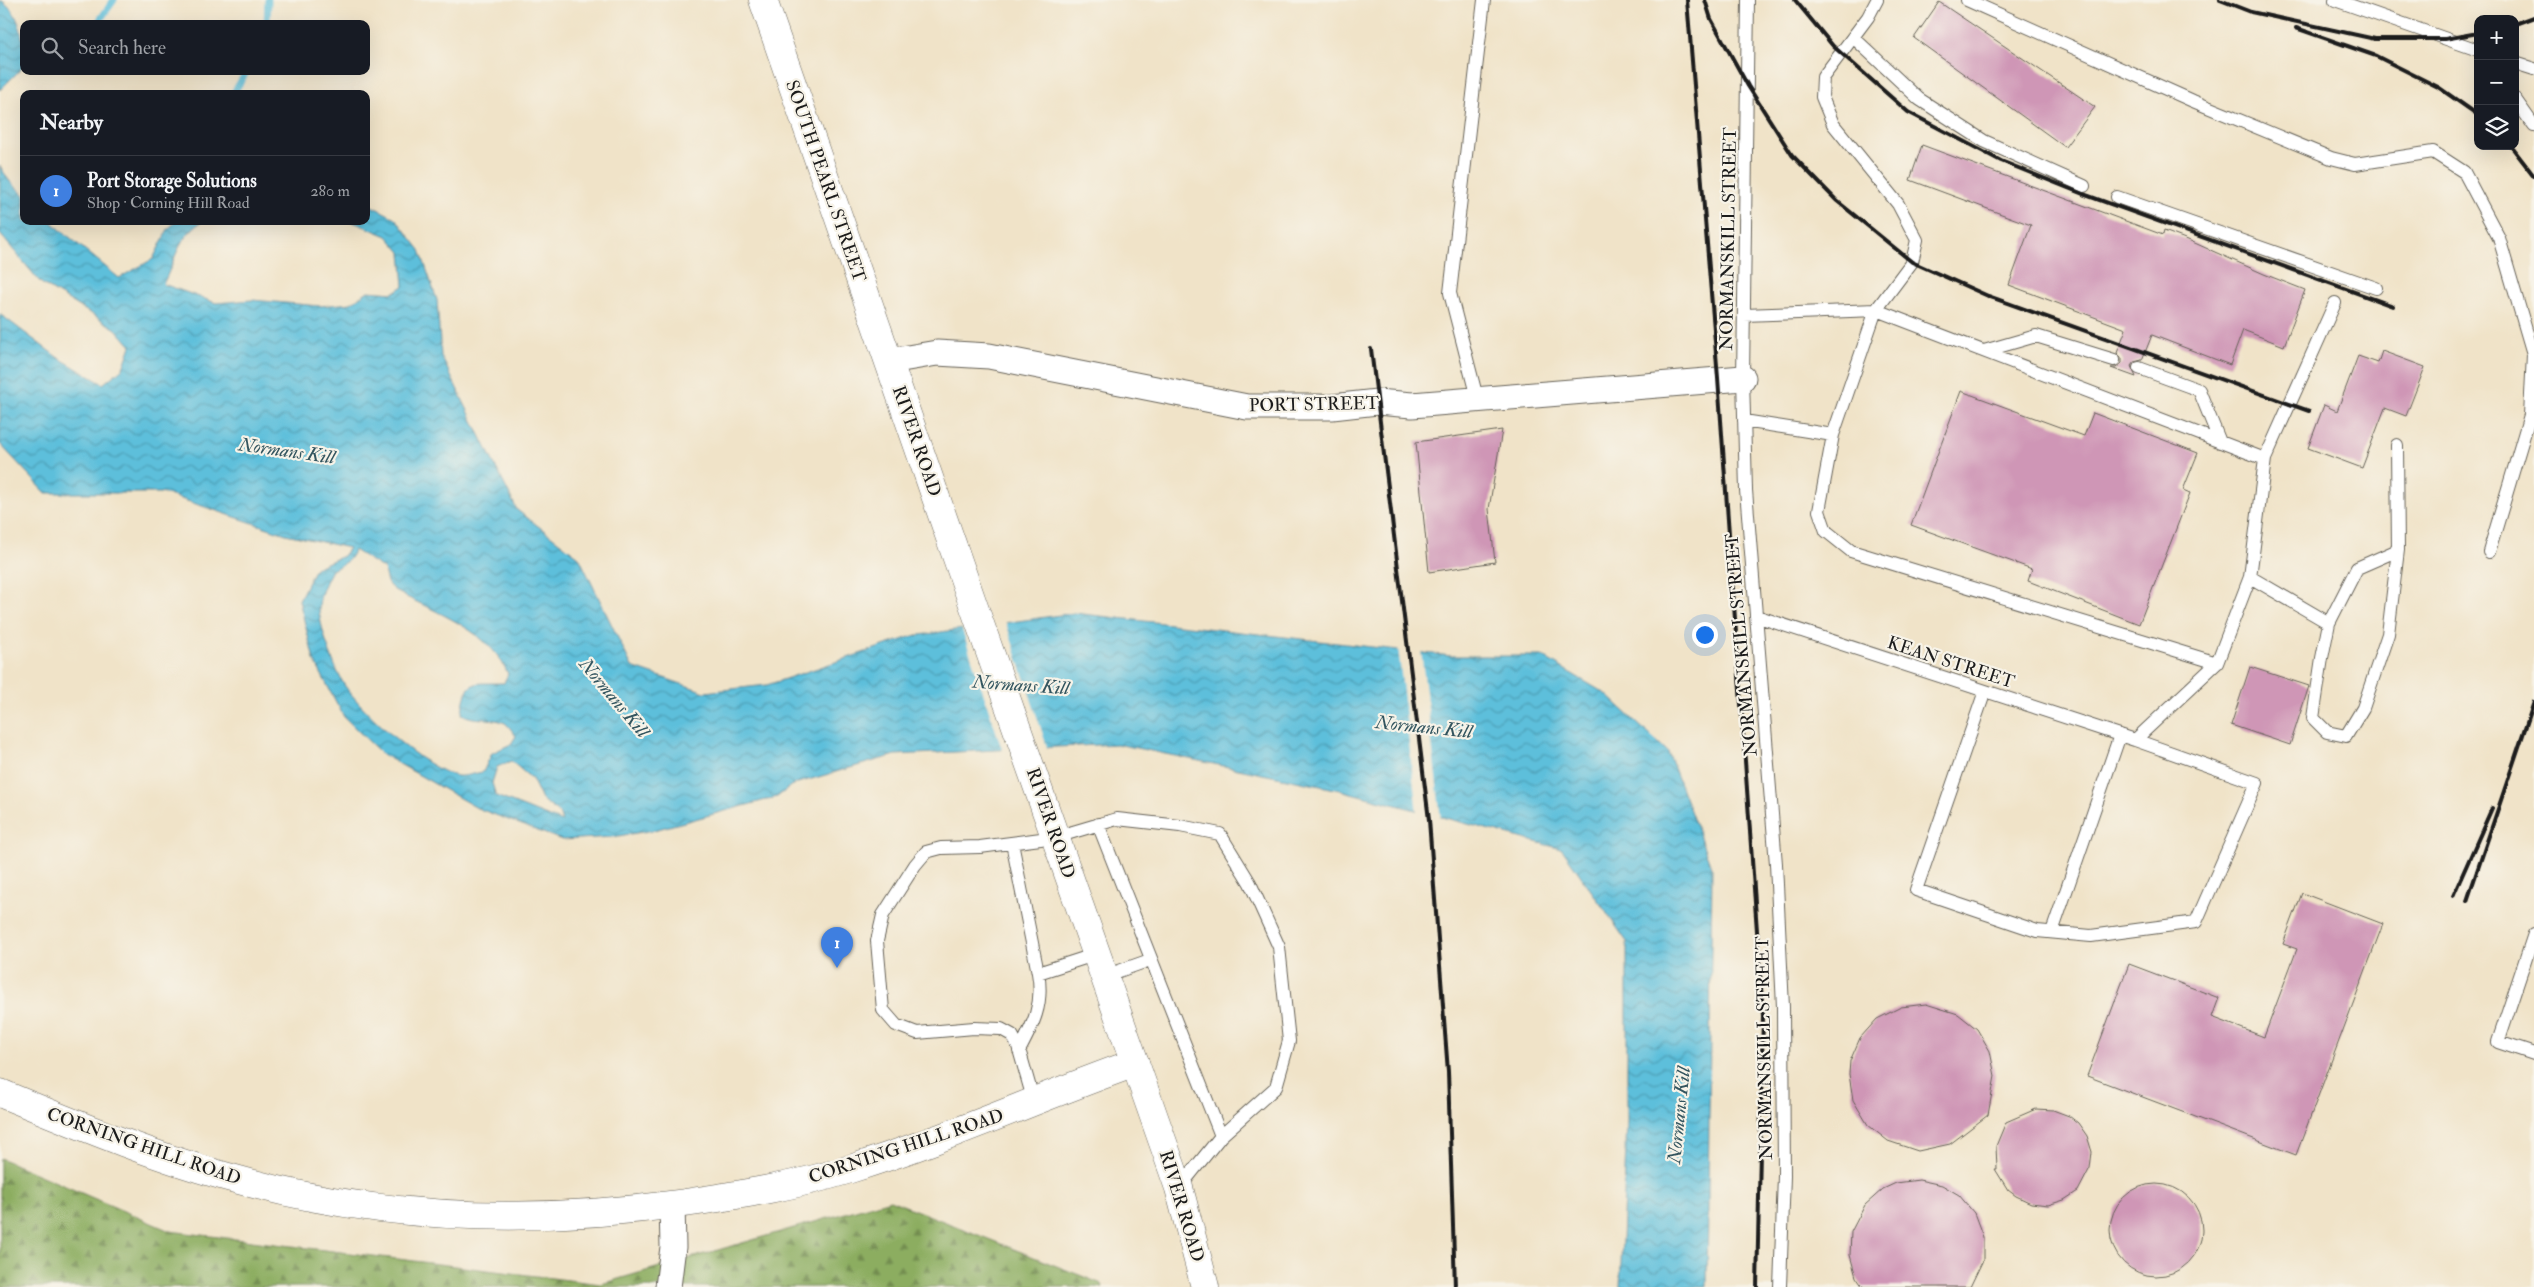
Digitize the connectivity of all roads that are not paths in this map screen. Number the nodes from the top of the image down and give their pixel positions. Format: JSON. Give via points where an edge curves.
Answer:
{"nodes":[{"id":1,"x":763,"y":0,"type":"edge"},
{"id":2,"x":1484,"y":0,"type":"edge"},
{"id":3,"x":1748,"y":0,"type":"edge"},
{"id":4,"x":1877,"y":0,"type":"edge"},
{"id":5,"x":1966,"y":0,"type":"edge"},
{"id":6,"x":2335,"y":0,"type":"edge"},
{"id":7,"x":1853,"y":38,"type":"junction"},
{"id":8,"x":2474,"y":49,"type":"edge"},
{"id":9,"x":2519,"y":64,"type":"edge"},
{"id":10,"x":2534,"y":69,"type":"edge"},
{"id":11,"x":2519,"y":105,"type":"edge"},
{"id":12,"x":2534,"y":126,"type":"edge"},
{"id":13,"x":2084,"y":186,"type":"dead end"},
{"id":14,"x":2117,"y":197,"type":"dead end"},
{"id":15,"x":2376,"y":288,"type":"dead end"},
{"id":16,"x":2336,"y":303,"type":"dead end"},
{"id":17,"x":1876,"y":310,"type":"junction"},
{"id":18,"x":1744,"y":314,"type":"junction"},
{"id":19,"x":1984,"y":351,"type":"junction"},
{"id":20,"x":2114,"y":360,"type":"dead end"},
{"id":21,"x":890,"y":362,"type":"junction"},
{"id":22,"x":2139,"y":368,"type":"dead end"},
{"id":23,"x":1743,"y":378,"type":"junction"},
{"id":24,"x":1477,"y":398,"type":"junction"},
{"id":25,"x":1744,"y":421,"type":"junction"},
{"id":26,"x":1833,"y":435,"type":"junction"},
{"id":27,"x":2220,"y":442,"type":"junction"},
{"id":28,"x":2397,"y":445,"type":"dead end"},
{"id":29,"x":2265,"y":459,"type":"junction"},
{"id":30,"x":2398,"y":550,"type":"junction"},
{"id":31,"x":2489,"y":552,"type":"dead end"},
{"id":32,"x":2250,"y":577,"type":"junction"},
{"id":33,"x":1756,"y":616,"type":"junction"},
{"id":34,"x":2330,"y":623,"type":"junction"},
{"id":35,"x":2217,"y":663,"type":"junction"},
{"id":36,"x":1985,"y":691,"type":"junction"},
{"id":37,"x":2120,"y":735,"type":"junction"},
{"id":38,"x":2136,"y":740,"type":"junction"},
{"id":39,"x":1098,"y":824,"type":"junction"},
{"id":40,"x":1056,"y":837,"type":"junction"},
{"id":41,"x":1012,"y":843,"type":"junction"},
{"id":42,"x":2052,"y":932,"type":"junction"},
{"id":43,"x":2534,"y":934,"type":"edge"},
{"id":44,"x":1150,"y":960,"type":"junction"},
{"id":45,"x":1101,"y":965,"type":"junction"},
{"id":46,"x":1038,"y":973,"type":"junction"},
{"id":47,"x":1020,"y":1051,"type":"junction"},
{"id":48,"x":2534,"y":1054,"type":"edge"},
{"id":49,"x":1136,"y":1063,"type":"junction"},
{"id":50,"x":0,"y":1093,"type":"edge"},
{"id":51,"x":1034,"y":1102,"type":"junction"},
{"id":52,"x":1221,"y":1136,"type":"junction"},
{"id":53,"x":1179,"y":1188,"type":"junction"},
{"id":54,"x":672,"y":1204,"type":"junction"},
{"id":55,"x":668,"y":1287,"type":"edge"},
{"id":56,"x":1205,"y":1287,"type":"edge"},
{"id":57,"x":1780,"y":1287,"type":"edge"}],
"edges":[{"from":1,"to":21,"type":"main road","name":"SOUTH PEARL STREET"},
{"from":2,"to":24,"type":"lane","via":[[1450,293]]},
{"from":3,"to":18,"type":"lane","name":"NORMANSKILL STREET"},
{"from":4,"to":7,"type":"lane"},
{"from":5,"to":31,"type":"lane","via":[[2193,101],[2331,158],[2355,164],[2433,152],[2464,172],[2499,238],[2533,354],[2530,415]]},
{"from":6,"to":8,"type":"lane"},
{"from":7,"to":13,"type":"lane","via":[[1919,99],[1984,141]]},
{"from":7,"to":17,"type":"lane","via":[[1823,77],[1822,96],[1833,124],[1898,204],[1917,240],[1912,262]]},
{"from":9,"to":10,"type":"lane"},
{"from":11,"to":12,"type":"lane"},
{"from":14,"to":15,"type":"lane"},
{"from":16,"to":29,"type":"lane"},
{"from":17,"to":18,"type":"lane"},
{"from":17,"to":19,"type":"lane"},
{"from":17,"to":26,"type":"lane"},
{"from":18,"to":23,"type":"lane","name":"NORMANSKILL STREET"},
{"from":19,"to":20,"type":"lane","via":[[2036,336]]},
{"from":19,"to":27,"type":"lane"},
{"from":21,"to":24,"type":"street","name":"PORT STREET","via":[[937,353],[989,356],[1247,406],[1332,406],[1378,402],[1412,405]]},
{"from":21,"to":40,"type":"main road","name":"RIVER ROAD"},
{"from":22,"to":27,"type":"lane","via":[[2199,390]]},
{"from":23,"to":24,"type":"street","name":"PORT STREET"},
{"from":23,"to":25,"type":"lane","name":"NORMANSKILL STREET"},
{"from":25,"to":26,"type":"lane"},
{"from":25,"to":33,"type":"lane","name":"NORMANSKILL STREET"},
{"from":26,"to":35,"type":"lane","via":[[1819,511],[1826,531],[1851,551]]},
{"from":27,"to":29,"type":"lane"},
{"from":28,"to":30,"type":"lane"},
{"from":29,"to":32,"type":"lane"},
{"from":30,"to":34,"type":"lane","via":[[2357,568]]},
{"from":30,"to":34,"type":"lane","via":[[2388,634],[2362,708],[2346,736],[2327,732],[2313,718]]},
{"from":32,"to":34,"type":"lane"},
{"from":32,"to":35,"type":"lane"},
{"from":33,"to":36,"type":"lane","name":"KEAN STREET"},
{"from":33,"to":57,"type":"lane","name":"NORMANSKILL STREET","via":[[1776,864],[1783,1007],[1784,1176]]},
{"from":35,"to":38,"type":"lane"},
{"from":36,"to":37,"type":"lane","name":"KEAN STREET"},
{"from":36,"to":42,"type":"lane","via":[[1916,890],[2037,931]]},
{"from":37,"to":38,"type":"lane","name":"KEAN STREET"},
{"from":37,"to":42,"type":"lane"},
{"from":38,"to":42,"type":"lane","name":"KEAN STREET","via":[[2257,783],[2196,922],[2091,936]]},
{"from":39,"to":40,"type":"lane"},
{"from":39,"to":44,"type":"lane"},
{"from":39,"to":52,"type":"lane","via":[[1117,819],[1220,834],[1250,883],[1279,947],[1289,1041],[1276,1087]]},
{"from":40,"to":41,"type":"lane"},
{"from":40,"to":45,"type":"main road","name":"RIVER ROAD"},
{"from":41,"to":46,"type":"lane"},
{"from":41,"to":47,"type":"lane","via":[[926,852],[882,915],[877,941],[883,1010],[896,1025],[917,1033],[1001,1029],[1012,1035]]},
{"from":43,"to":48,"type":"lane","via":[[2498,1042]]},
{"from":44,"to":45,"type":"lane"},
{"from":44,"to":52,"type":"lane"},
{"from":45,"to":46,"type":"lane"},
{"from":45,"to":49,"type":"main road","name":"RIVER ROAD"},
{"from":46,"to":47,"type":"lane","via":[[1038,1015]]},
{"from":47,"to":51,"type":"lane"},
{"from":49,"to":51,"type":"main road","name":"CORNING HILL ROAD"},
{"from":49,"to":53,"type":"main road","name":"RIVER ROAD"},
{"from":50,"to":54,"type":"main road","name":"CORNING HILL ROAD","via":[[196,1168],[332,1201],[427,1214],[517,1217],[599,1213]]},
{"from":51,"to":54,"type":"main road","name":"CORNING HILL ROAD","via":[[846,1170],[720,1198]]},
{"from":52,"to":53,"type":"lane"},
{"from":53,"to":56,"type":"main road","name":"RIVER ROAD"},
{"from":54,"to":55,"type":"street","via":[[673,1247]]}]}
